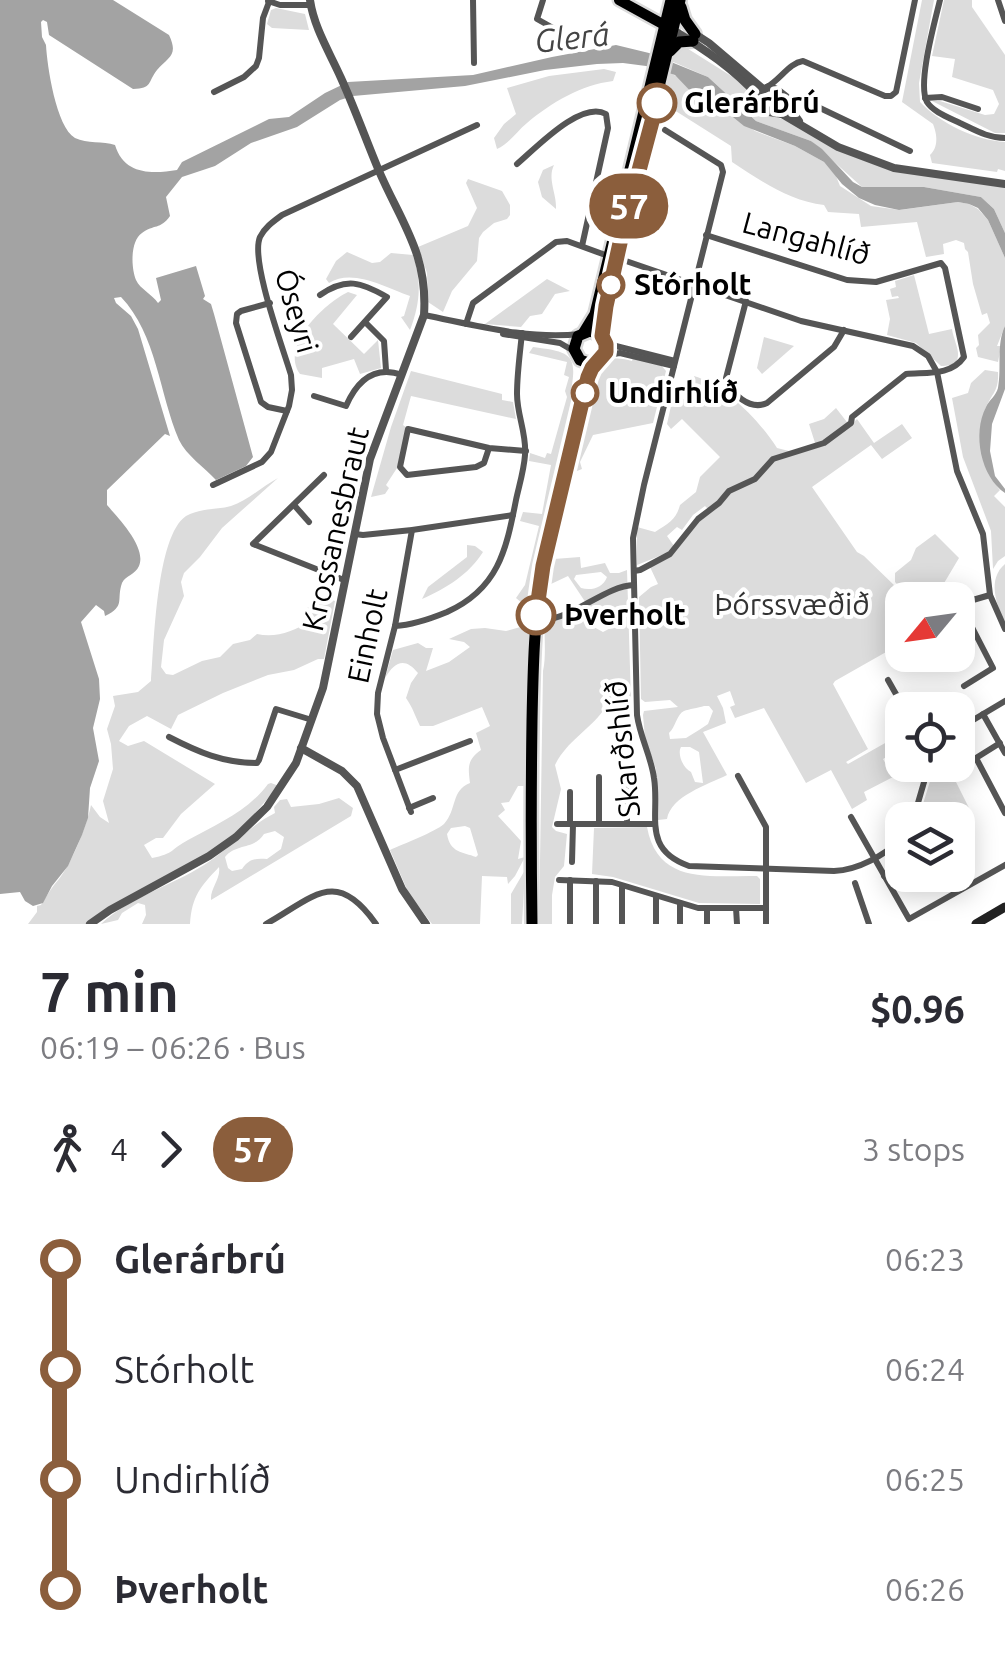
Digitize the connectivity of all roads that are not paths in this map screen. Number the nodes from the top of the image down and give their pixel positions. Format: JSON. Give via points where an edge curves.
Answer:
{"nodes":[{"id":1,"x":473,"y":0,"type":"edge"},
{"id":2,"x":543,"y":0,"type":"edge"},
{"id":3,"x":619,"y":0,"type":"edge"},
{"id":4,"x":629,"y":0,"type":"edge"},
{"id":5,"x":671,"y":0,"type":"edge"},
{"id":6,"x":680,"y":0,"type":"edge"},
{"id":7,"x":916,"y":0,"type":"edge"},
{"id":8,"x":940,"y":0,"type":"edge"},
{"id":9,"x":998,"y":0,"type":"edge"},
{"id":10,"x":268,"y":1,"type":"edge"},
{"id":11,"x":310,"y":2,"type":"edge"},
{"id":12,"x":1005,"y":20,"type":"edge"},
{"id":13,"x":670,"y":24,"type":"junction"},
{"id":14,"x":562,"y":34,"type":"dead end"},
{"id":15,"x":694,"y":38,"type":"junction"},
{"id":16,"x":663,"y":53,"type":"junction"},
{"id":17,"x":474,"y":62,"type":"dead end"},
{"id":18,"x":784,"y":75,"type":"junction"},
{"id":19,"x":762,"y":91,"type":"junction"},
{"id":20,"x":214,"y":92,"type":"dead end"},
{"id":21,"x":925,"y":98,"type":"junction"},
{"id":22,"x":786,"y":105,"type":"junction"},
{"id":23,"x":978,"y":109,"type":"dead end"},
{"id":24,"x":477,"y":125,"type":"dead end"},
{"id":25,"x":665,"y":130,"type":"dead end"},
{"id":26,"x":1005,"y":138,"type":"edge"},
{"id":27,"x":910,"y":151,"type":"dead end"},
{"id":28,"x":517,"y":164,"type":"dead end"},
{"id":29,"x":379,"y":170,"type":"junction"},
{"id":30,"x":1005,"y":184,"type":"edge"},
{"id":31,"x":706,"y":236,"type":"junction"},
{"id":32,"x":582,"y":246,"type":"junction"},
{"id":33,"x":617,"y":260,"type":"junction"},
{"id":34,"x":694,"y":284,"type":"junction"},
{"id":35,"x":320,"y":294,"type":"dead end"},
{"id":36,"x":746,"y":301,"type":"junction"},
{"id":37,"x":270,"y":303,"type":"junction"},
{"id":38,"x":424,"y":315,"type":"junction"},
{"id":39,"x":365,"y":322,"type":"junction"},
{"id":40,"x":466,"y":324,"type":"junction"},
{"id":41,"x":844,"y":330,"type":"junction"},
{"id":42,"x":583,"y":333,"type":"junction"},
{"id":43,"x":522,"y":335,"type":"junction"},
{"id":44,"x":352,"y":337,"type":"dead end"},
{"id":45,"x":604,"y":338,"type":"junction"},
{"id":46,"x":576,"y":355,"type":"junction"},
{"id":47,"x":601,"y":360,"type":"junction"},
{"id":48,"x":674,"y":363,"type":"junction"},
{"id":49,"x":386,"y":370,"type":"junction"},
{"id":50,"x":936,"y":372,"type":"junction"},
{"id":51,"x":402,"y":375,"type":"junction"},
{"id":52,"x":314,"y":396,"type":"dead end"},
{"id":53,"x":286,"y":411,"type":"junction"},
{"id":54,"x":576,"y":429,"type":"junction"},
{"id":55,"x":490,"y":448,"type":"junction"},
{"id":56,"x":526,"y":451,"type":"junction"},
{"id":57,"x":324,"y":475,"type":"dead end"},
{"id":58,"x":213,"y":486,"type":"dead end"},
{"id":59,"x":294,"y":504,"type":"junction"},
{"id":60,"x":514,"y":515,"type":"junction"},
{"id":61,"x":309,"y":522,"type":"dead end"},
{"id":62,"x":412,"y":530,"type":"junction"},
{"id":63,"x":355,"y":534,"type":"junction"},
{"id":64,"x":634,"y":571,"type":"junction"},
{"id":65,"x":344,"y":580,"type":"junction"},
{"id":66,"x":634,"y":585,"type":"junction"},
{"id":67,"x":990,"y":595,"type":"junction"},
{"id":68,"x":975,"y":599,"type":"edge"},
{"id":69,"x":550,"y":619,"type":"dead end"},
{"id":70,"x":395,"y":626,"type":"junction"},
{"id":71,"x":1005,"y":629,"type":"edge"},
{"id":72,"x":975,"y":634,"type":"edge"},
{"id":73,"x":888,"y":680,"type":"dead end"},
{"id":74,"x":964,"y":686,"type":"dead end"},
{"id":75,"x":895,"y":692,"type":"edge"},
{"id":76,"x":1005,"y":701,"type":"edge"},
{"id":77,"x":983,"y":714,"type":"junction"},
{"id":78,"x":975,"y":719,"type":"edge"},
{"id":79,"x":312,"y":720,"type":"junction"},
{"id":80,"x":169,"y":736,"type":"dead end"},
{"id":81,"x":470,"y":741,"type":"dead end"},
{"id":82,"x":1000,"y":744,"type":"junction"},
{"id":83,"x":301,"y":748,"type":"junction"},
{"id":84,"x":1005,"y":753,"type":"edge"},
{"id":85,"x":395,"y":770,"type":"junction"},
{"id":86,"x":626,"y":771,"type":"dead end"},
{"id":87,"x":738,"y":776,"type":"dead end"},
{"id":88,"x":599,"y":777,"type":"dead end"},
{"id":89,"x":570,"y":792,"type":"dead end"},
{"id":90,"x":433,"y":798,"type":"dead end"},
{"id":91,"x":1005,"y":813,"type":"edge"},
{"id":92,"x":851,"y":817,"type":"dead end"},
{"id":93,"x":627,"y":822,"type":"junction"},
{"id":94,"x":572,"y":823,"type":"junction"},
{"id":95,"x":599,"y":823,"type":"junction"},
{"id":96,"x":557,"y":824,"type":"dead end"},
{"id":97,"x":654,"y":824,"type":"junction"},
{"id":98,"x":885,"y":851,"type":"edge"},
{"id":99,"x":874,"y":858,"type":"junction"},
{"id":100,"x":572,"y":862,"type":"dead end"},
{"id":101,"x":1005,"y":865,"type":"edge"},
{"id":102,"x":767,"y":869,"type":"junction"},
{"id":103,"x":884,"y":876,"type":"joint"},
{"id":104,"x":559,"y":880,"type":"dead end"},
{"id":105,"x":570,"y":880,"type":"junction"},
{"id":106,"x":596,"y":880,"type":"junction"},
{"id":107,"x":855,"y":884,"type":"dead end"},
{"id":108,"x":622,"y":886,"type":"junction"},
{"id":109,"x":656,"y":896,"type":"junction"},
{"id":110,"x":680,"y":903,"type":"junction"},
{"id":111,"x":707,"y":908,"type":"junction"},
{"id":112,"x":736,"y":908,"type":"junction"},
{"id":113,"x":766,"y":908,"type":"junction"},
{"id":114,"x":1005,"y":908,"type":"edge"},
{"id":115,"x":90,"y":924,"type":"edge"},
{"id":116,"x":266,"y":924,"type":"edge"},
{"id":117,"x":376,"y":924,"type":"edge"},
{"id":118,"x":424,"y":924,"type":"edge"},
{"id":119,"x":529,"y":924,"type":"edge"},
{"id":120,"x":570,"y":924,"type":"edge"},
{"id":121,"x":596,"y":924,"type":"edge"},
{"id":122,"x":622,"y":924,"type":"edge"},
{"id":123,"x":656,"y":924,"type":"edge"},
{"id":124,"x":680,"y":924,"type":"edge"},
{"id":125,"x":708,"y":924,"type":"edge"},
{"id":126,"x":737,"y":924,"type":"edge"},
{"id":127,"x":766,"y":924,"type":"edge"},
{"id":128,"x":869,"y":924,"type":"edge"},
{"id":129,"x":976,"y":924,"type":"edge"}],
"edges":[{"from":1,"to":17,"type":"street"},
{"from":2,"to":14,"type":"street","via":[[537,19]]},
{"from":3,"to":13,"type":"main road"},
{"from":4,"to":13,"type":"main road"},
{"from":5,"to":13,"type":"highway"},
{"from":6,"to":13,"type":"highway"},
{"from":6,"to":15,"type":"highway"},
{"from":7,"to":18,"type":"street","via":[[891,96],[803,61]]},
{"from":8,"to":21,"type":"street"},
{"from":9,"to":12,"type":"street"},
{"from":10,"to":11,"type":"street"},
{"from":10,"to":20,"type":"street","via":[[256,66]]},
{"from":11,"to":29,"type":"street","name":"Krossanesbraut"},
{"from":13,"to":15,"type":"street"},
{"from":13,"to":16,"type":"highway"},
{"from":15,"to":16,"type":"highway"},
{"from":15,"to":19,"type":"street"},
{"from":16,"to":33,"type":"highway"},
{"from":18,"to":19,"type":"street"},
{"from":18,"to":22,"type":"street"},
{"from":19,"to":22,"type":"street","via":[[778,90]]},
{"from":19,"to":22,"type":"street","via":[[765,109],[774,114]]},
{"from":21,"to":23,"type":"street"},
{"from":21,"to":26,"type":"street","via":[[953,120]]},
{"from":22,"to":27,"type":"street","via":[[799,98]]},
{"from":22,"to":30,"type":"street","via":[[838,147],[894,168]]},
{"from":24,"to":29,"type":"street","name":"Óseyri"},
{"from":25,"to":31,"type":"street","name":"Skarðshlíð","via":[[722,168]]},
{"from":28,"to":32,"type":"street","via":[[574,117],[595,110],[606,114]]},
{"from":29,"to":37,"type":"street","name":"Óseyri","via":[[282,215],[262,233],[259,264]]},
{"from":29,"to":38,"type":"street","name":"Krossanesbraut","via":[[419,257]]},
{"from":31,"to":34,"type":"street","name":"Skarðshlíð"},
{"from":31,"to":50,"type":"street","name":"Langahlíð","via":[[860,282],[941,263],[964,357],[956,367]]},
{"from":32,"to":33,"type":"street"},
{"from":32,"to":40,"type":"street","via":[[556,242],[472,303]]},
{"from":33,"to":34,"type":"street"},
{"from":33,"to":42,"type":"highway"},
{"from":33,"to":45,"type":"highway"},
{"from":34,"to":36,"type":"street"},
{"from":34,"to":48,"type":"street","name":"Skarðshlíð"},
{"from":35,"to":39,"type":"street","via":[[350,283],[387,297]]},
{"from":36,"to":41,"type":"street"},
{"from":36,"to":41,"type":"street","via":[[726,378],[752,406],[767,403],[834,347]]},
{"from":37,"to":53,"type":"street","name":"Óseyri","via":[[291,375]]},
{"from":37,"to":53,"type":"street","via":[[237,314],[236,324],[261,402]]},
{"from":38,"to":40,"type":"street"},
{"from":38,"to":51,"type":"street","name":"Krossanesbraut"},
{"from":39,"to":44,"type":"street"},
{"from":39,"to":49,"type":"street","via":[[384,341]]},
{"from":40,"to":43,"type":"street"},
{"from":41,"to":50,"type":"street","via":[[921,350]]},
{"from":42,"to":43,"type":"street"},
{"from":42,"to":45,"type":"highway"},
{"from":42,"to":46,"type":"highway"},
{"from":43,"to":46,"type":"street","via":[[560,343]]},
{"from":43,"to":56,"type":"street","via":[[517,394]]},
{"from":45,"to":47,"type":"highway"},
{"from":45,"to":48,"type":"street","via":[[613,347]]},
{"from":46,"to":47,"type":"highway","via":[[584,363]]},
{"from":46,"to":54,"type":"highway"},
{"from":47,"to":48,"type":"street","via":[[613,352]]},
{"from":47,"to":54,"type":"highway","via":[[588,377]]},
{"from":48,"to":64,"type":"street","name":"Skarðshlíð","via":[[634,531]]},
{"from":49,"to":51,"type":"street"},
{"from":49,"to":52,"type":"street","via":[[360,383],[346,406]]},
{"from":50,"to":64,"type":"street","via":[[906,374],[829,441],[773,459],[698,518],[670,554]]},
{"from":50,"to":67,"type":"street","via":[[957,471],[983,534]]},
{"from":51,"to":63,"type":"street","name":"Krossanesbraut","via":[[370,458]]},
{"from":53,"to":58,"type":"street","name":"Óseyri","via":[[269,456]]},
{"from":54,"to":119,"type":"highway","via":[[535,622]]},
{"from":55,"to":55,"type":"street","via":[[408,430],[400,467],[406,475],[480,466]]},
{"from":55,"to":56,"type":"street"},
{"from":56,"to":60,"type":"street"},
{"from":57,"to":59,"type":"street"},
{"from":59,"to":61,"type":"street"},
{"from":59,"to":65,"type":"street","via":[[253,544]]},
{"from":60,"to":62,"type":"street"},
{"from":60,"to":70,"type":"street","via":[[499,565],[483,588],[436,616]]},
{"from":62,"to":63,"type":"street"},
{"from":62,"to":70,"type":"street","name":"Einholt"},
{"from":63,"to":65,"type":"street","name":"Krossanesbraut"},
{"from":64,"to":66,"type":"street","name":"Skarðshlíð"},
{"from":65,"to":79,"type":"street","name":"Krossanesbraut"},
{"from":66,"to":69,"type":"street"},
{"from":66,"to":97,"type":"street","name":"Skarðshlíð","via":[[637,716],[654,778]]},
{"from":67,"to":68,"type":"street"},
{"from":67,"to":71,"type":"street"},
{"from":70,"to":85,"type":"street","name":"Einholt","via":[[377,714]]},
{"from":72,"to":74,"type":"street","via":[[993,668]]},
{"from":73,"to":75,"type":"street"},
{"from":76,"to":77,"type":"street"},
{"from":77,"to":78,"type":"street"},
{"from":77,"to":82,"type":"street"},
{"from":79,"to":80,"type":"street","via":[[276,709],[256,763],[218,759]]},
{"from":79,"to":83,"type":"street","name":"Krossanesbraut"},
{"from":81,"to":85,"type":"street"},
{"from":82,"to":84,"type":"street"},
{"from":82,"to":91,"type":"street","via":[[976,758]]},
{"from":83,"to":115,"type":"street","name":"Krossanesbraut","via":[[275,796],[236,837]]},
{"from":83,"to":118,"type":"street","via":[[357,786]]},
{"from":85,"to":90,"type":"street","name":"Einholt","via":[[410,810]]},
{"from":86,"to":93,"type":"street"},
{"from":87,"to":102,"type":"street","via":[[766,828]]},
{"from":88,"to":95,"type":"street"},
{"from":89,"to":94,"type":"street"},
{"from":92,"to":99,"type":"street"},
{"from":93,"to":95,"type":"street"},
{"from":93,"to":97,"type":"street"},
{"from":94,"to":95,"type":"street"},
{"from":94,"to":96,"type":"street"},
{"from":94,"to":100,"type":"street"},
{"from":97,"to":102,"type":"street","name":"Skarðshlíð","via":[[662,848],[684,865]]},
{"from":98,"to":99,"type":"street","name":"Skarðshlíð"},
{"from":99,"to":102,"type":"street","name":"Skarðshlíð","via":[[840,871]]},
{"from":99,"to":103,"type":"street"},
{"from":101,"to":103,"type":"street","via":[[909,919]]},
{"from":102,"to":113,"type":"street"},
{"from":104,"to":105,"type":"street"},
{"from":105,"to":106,"type":"street"},
{"from":105,"to":120,"type":"street"},
{"from":106,"to":108,"type":"street"},
{"from":106,"to":121,"type":"street"},
{"from":107,"to":128,"type":"street"},
{"from":108,"to":109,"type":"street"},
{"from":108,"to":122,"type":"street"},
{"from":109,"to":110,"type":"street"},
{"from":109,"to":123,"type":"street"},
{"from":110,"to":111,"type":"street"},
{"from":110,"to":124,"type":"street"},
{"from":111,"to":112,"type":"street"},
{"from":111,"to":125,"type":"street"},
{"from":112,"to":113,"type":"street"},
{"from":112,"to":126,"type":"street"},
{"from":113,"to":127,"type":"street"},
{"from":114,"to":129,"type":"main road"},
{"from":116,"to":117,"type":"street","via":[[334,890],[357,900]]}]}
